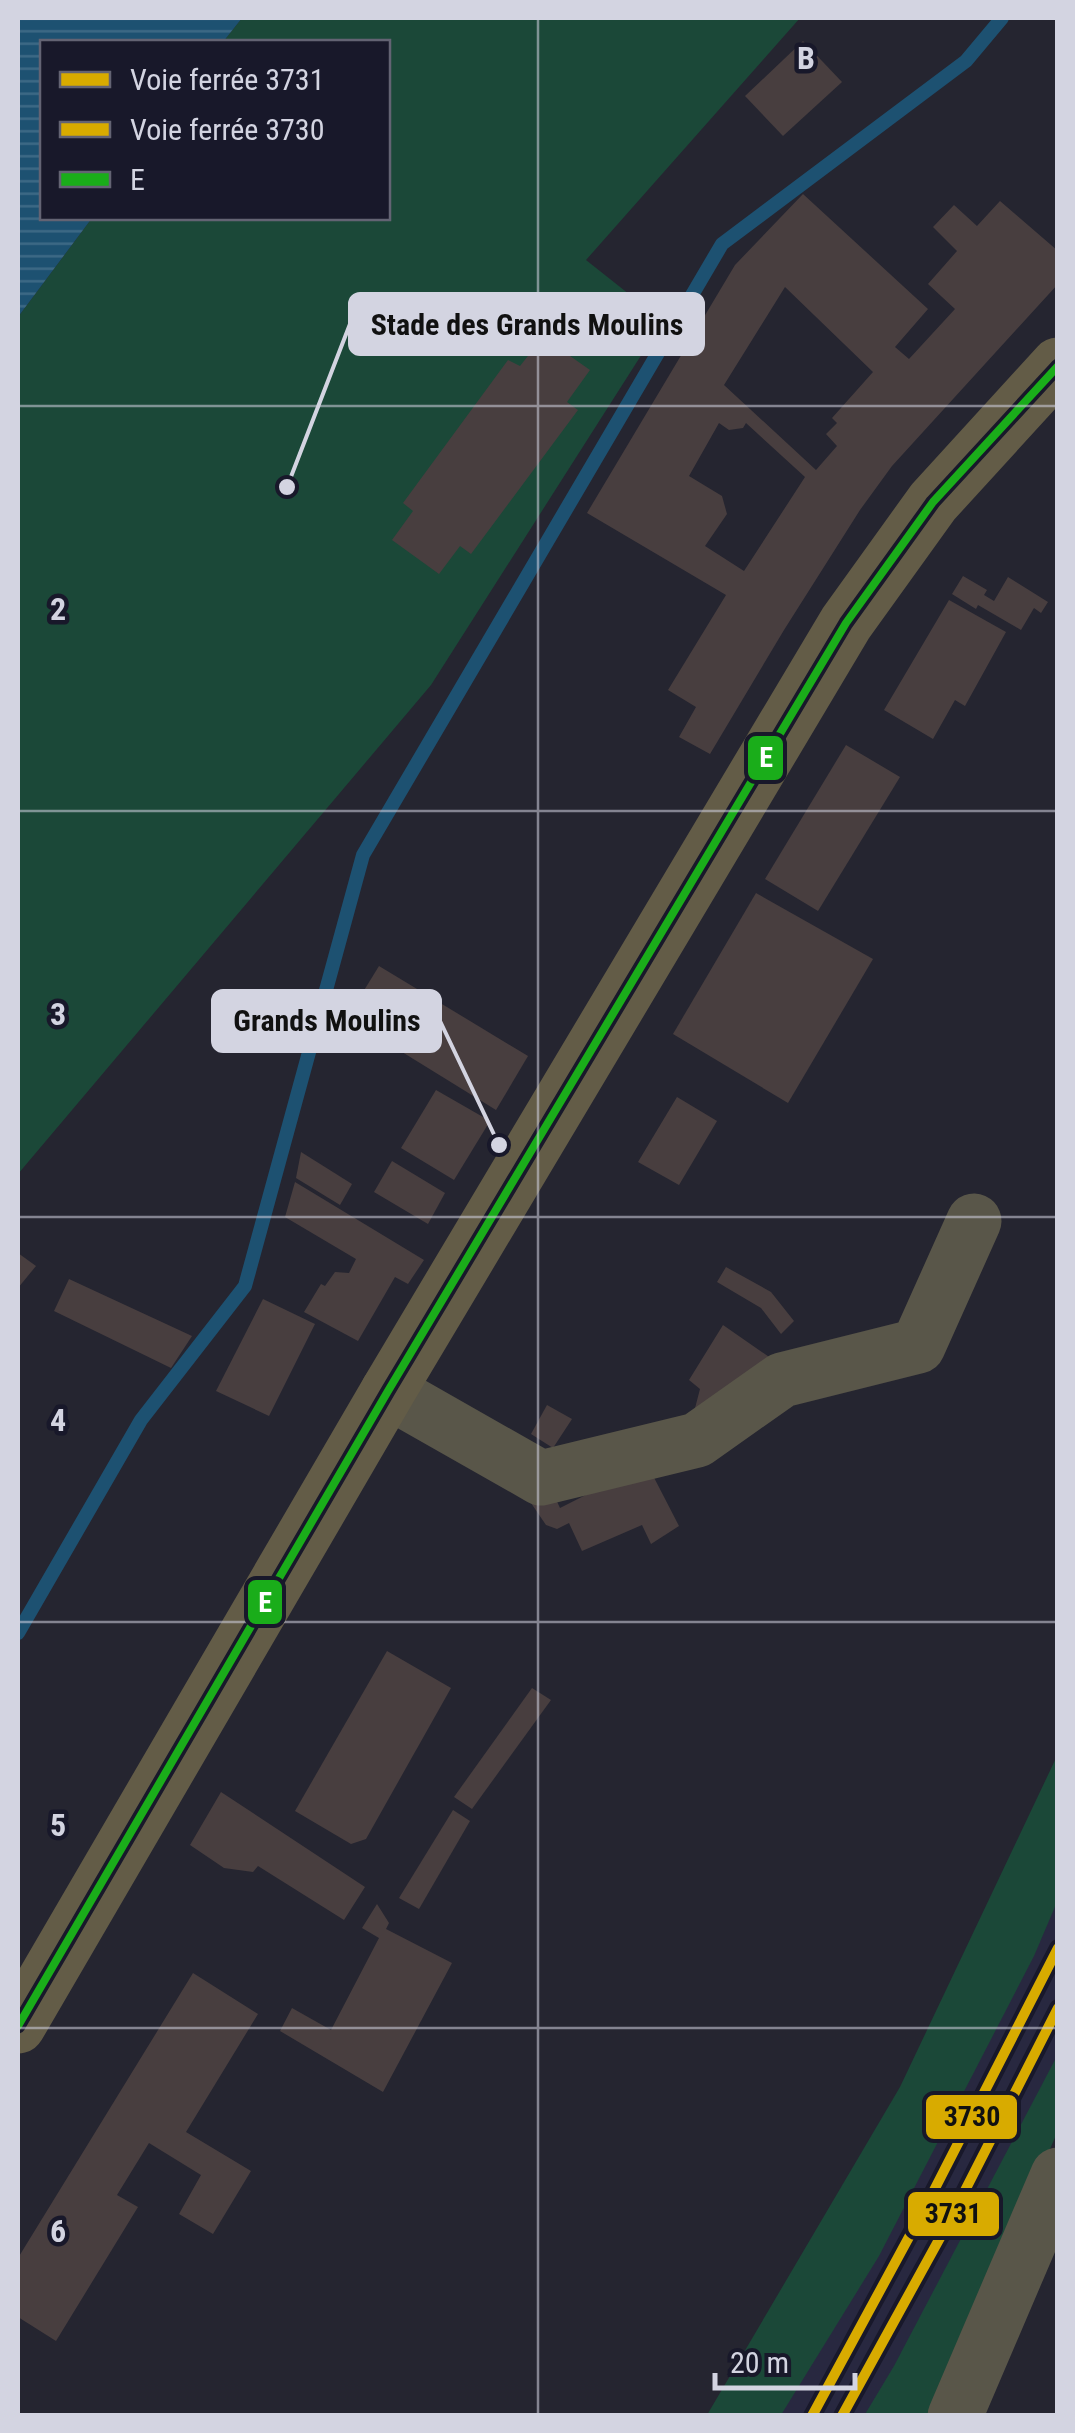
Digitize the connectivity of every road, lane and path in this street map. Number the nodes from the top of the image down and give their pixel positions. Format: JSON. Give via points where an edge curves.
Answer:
{"nodes":[{"id":1,"x":1058,"y":365,"type":"edge"},
{"id":2,"x":974,"y":1221,"type":"dead end"},
{"id":3,"x":388,"y":1391,"type":"junction"},
{"id":4,"x":18,"y":2026,"type":"edge"},
{"id":5,"x":1058,"y":2174,"type":"edge"},
{"id":6,"x":956,"y":2416,"type":"edge"}],
"edges":[{"from":1,"to":3,"type":"main road","via":[[933,502],[846,622]]},
{"from":2,"to":3,"type":"street","via":[[918,1346],[782,1380],[697,1440],[542,1478]]},
{"from":3,"to":4,"type":"main road"},
{"from":5,"to":6,"type":"street"}]}
